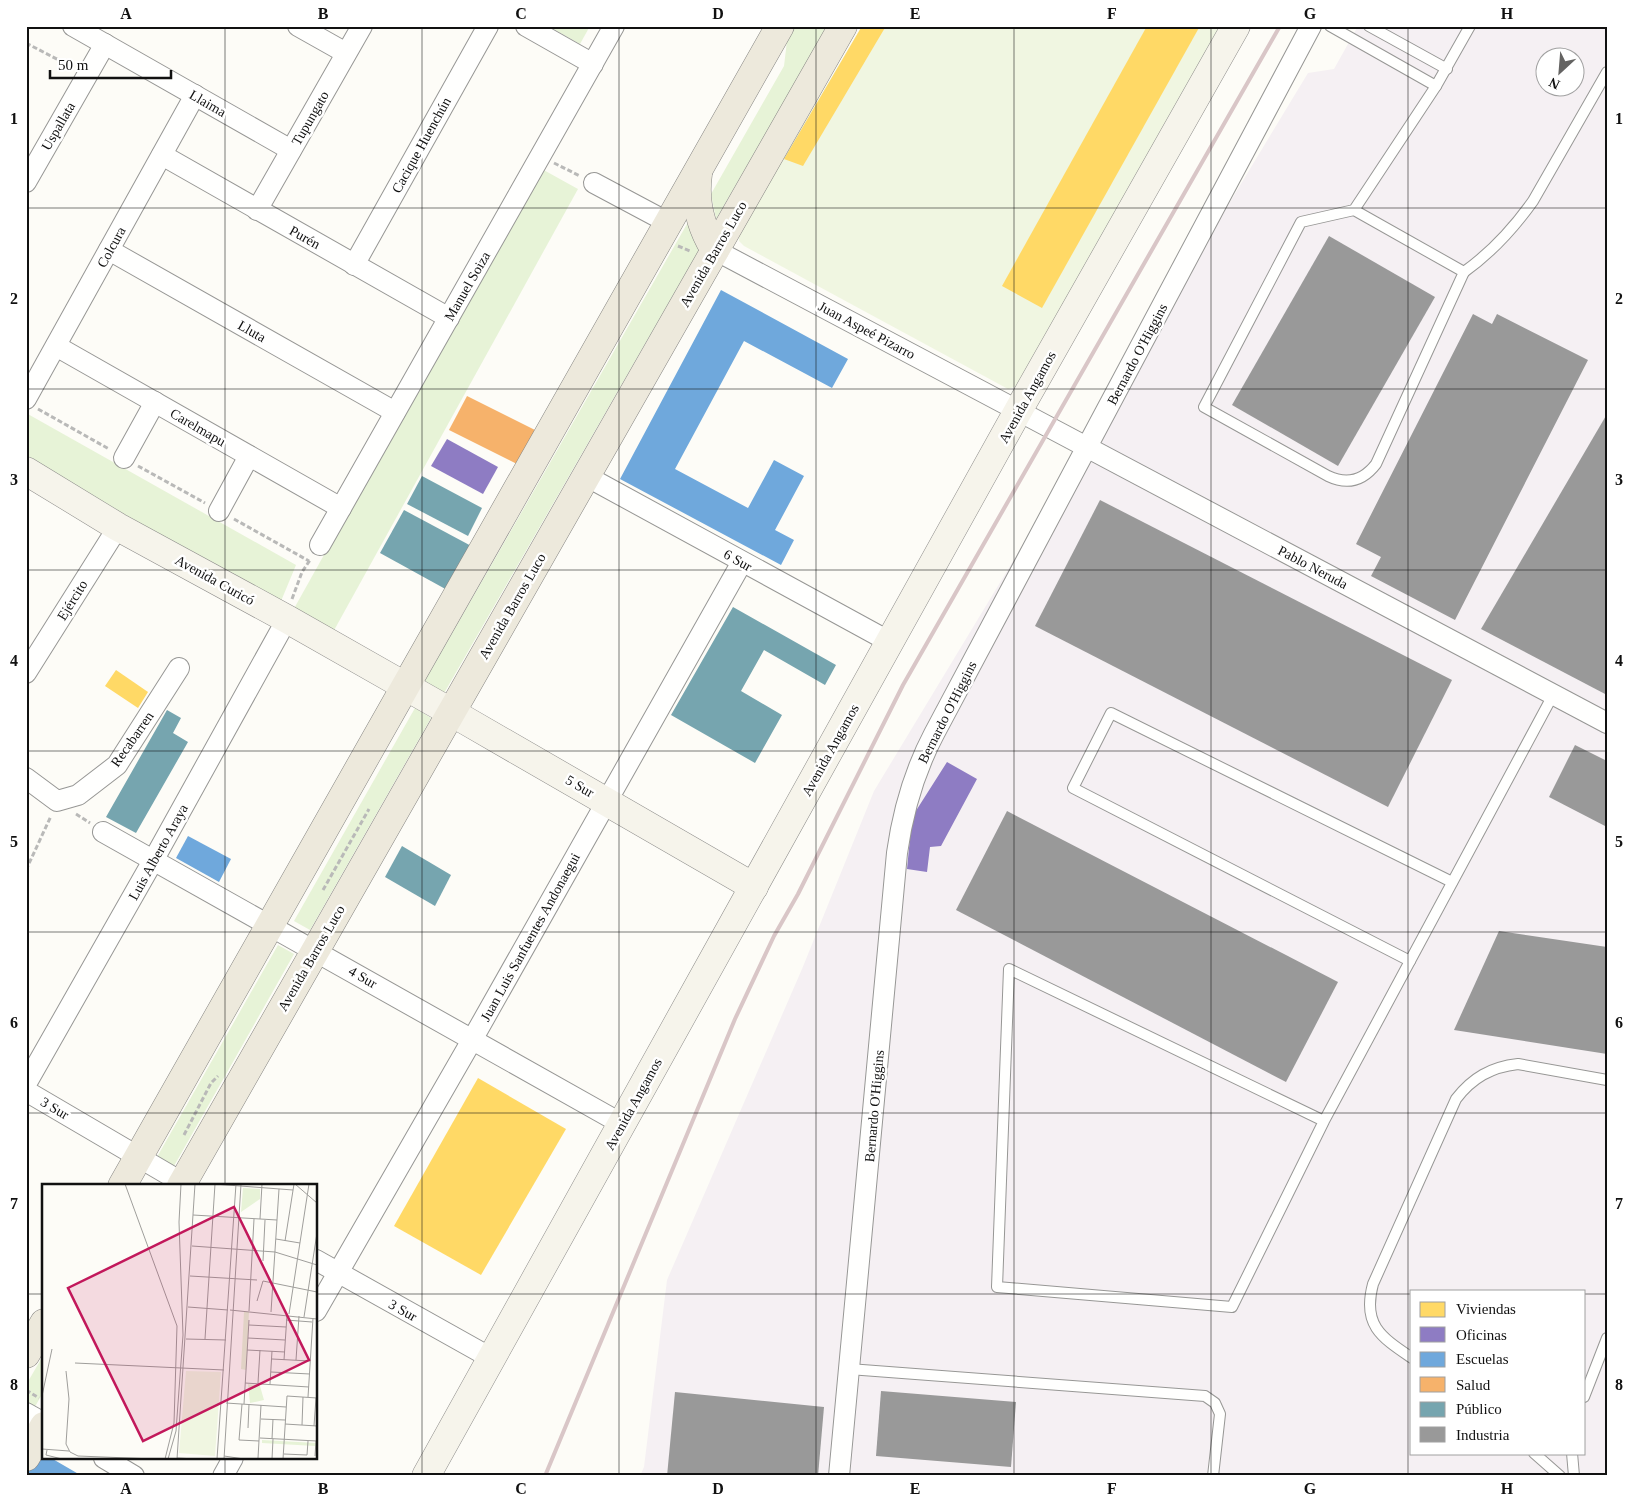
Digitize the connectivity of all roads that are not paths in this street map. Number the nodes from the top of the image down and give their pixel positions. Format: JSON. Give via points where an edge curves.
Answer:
{"nodes":[{"id":1,"x":73,"y":26,"type":"edge"},
{"id":2,"x":298,"y":26,"type":"edge"},
{"id":3,"x":362,"y":26,"type":"edge"},
{"id":4,"x":488,"y":26,"type":"edge"},
{"id":5,"x":526,"y":26,"type":"edge"},
{"id":6,"x":614,"y":26,"type":"edge"},
{"id":7,"x":780,"y":26,"type":"edge"},
{"id":8,"x":843,"y":26,"type":"edge"},
{"id":9,"x":1236,"y":26,"type":"edge"},
{"id":10,"x":1311,"y":26,"type":"edge"},
{"id":11,"x":1330,"y":26,"type":"edge"},
{"id":12,"x":1369,"y":26,"type":"edge"},
{"id":13,"x":1470,"y":26,"type":"edge"},
{"id":14,"x":105,"y":44,"type":"junction"},
{"id":15,"x":346,"y":53,"type":"junction"},
{"id":16,"x":593,"y":64,"type":"junction"},
{"id":17,"x":1447,"y":69,"type":"junction"},
{"id":18,"x":1607,"y":72,"type":"edge"},
{"id":19,"x":1436,"y":86,"type":"junction"},
{"id":20,"x":195,"y":96,"type":"junction"},
{"id":21,"x":291,"y":150,"type":"junction"},
{"id":22,"x":162,"y":156,"type":"junction"},
{"id":23,"x":699,"y":170,"type":"junction"},
{"id":24,"x":26,"y":182,"type":"edge"},
{"id":25,"x":594,"y":183,"type":"road end"},
{"id":26,"x":257,"y":210,"type":"junction"},
{"id":27,"x":1354,"y":210,"type":"junction"},
{"id":28,"x":665,"y":230,"type":"junction"},
{"id":29,"x":109,"y":250,"type":"junction"},
{"id":30,"x":712,"y":255,"type":"junction"},
{"id":31,"x":354,"y":264,"type":"junction"},
{"id":32,"x":1464,"y":272,"type":"junction"},
{"id":33,"x":448,"y":318,"type":"junction"},
{"id":34,"x":56,"y":346,"type":"junction"},
{"id":35,"x":155,"y":402,"type":"junction"},
{"id":36,"x":30,"y":403,"type":"edge"},
{"id":37,"x":1018,"y":411,"type":"junction"},
{"id":38,"x":395,"y":412,"type":"junction"},
{"id":39,"x":1088,"y":447,"type":"junction"},
{"id":40,"x":249,"y":456,"type":"junction"},
{"id":41,"x":124,"y":458,"type":"road end"},
{"id":42,"x":26,"y":471,"type":"edge"},
{"id":43,"x":586,"y":476,"type":"junction"},
{"id":44,"x":341,"y":508,"type":"junction"},
{"id":45,"x":219,"y":511,"type":"road end"},
{"id":46,"x":118,"y":527,"type":"junction"},
{"id":47,"x":314,"y":553,"type":"road end"},
{"id":48,"x":742,"y":562,"type":"junction"},
{"id":49,"x":287,"y":619,"type":"junction"},
{"id":50,"x":890,"y":642,"type":"junction"},
{"id":51,"x":179,"y":668,"type":"dead end"},
{"id":52,"x":26,"y":673,"type":"edge"},
{"id":53,"x":406,"y":686,"type":"junction"},
{"id":54,"x":1552,"y":695,"type":"junction"},
{"id":55,"x":451,"y":712,"type":"junction"},
{"id":56,"x":1607,"y":723,"type":"edge"},
{"id":57,"x":26,"y":778,"type":"edge"},
{"id":58,"x":606,"y":802,"type":"junction"},
{"id":59,"x":103,"y":832,"type":"road end"},
{"id":60,"x":154,"y":860,"type":"junction"},
{"id":61,"x":1452,"y":882,"type":"junction"},
{"id":62,"x":754,"y":887,"type":"junction"},
{"id":63,"x":270,"y":925,"type":"junction"},
{"id":64,"x":315,"y":951,"type":"junction"},
{"id":65,"x":1410,"y":961,"type":"junction"},
{"id":66,"x":472,"y":1040,"type":"junction"},
{"id":67,"x":1607,"y":1080,"type":"edge"},
{"id":68,"x":26,"y":1084,"type":"edge"},
{"id":69,"x":26,"y":1091,"type":"edge"},
{"id":70,"x":1324,"y":1121,"type":"junction"},
{"id":71,"x":622,"y":1124,"type":"junction"},
{"id":72,"x":138,"y":1157,"type":"junction"},
{"id":73,"x":123,"y":1184,"type":"edge"},
{"id":74,"x":182,"y":1184,"type":"edge"},
{"id":75,"x":185,"y":1184,"type":"edge"},
{"id":76,"x":318,"y":1261,"type":"edge"},
{"id":77,"x":338,"y":1273,"type":"junction"},
{"id":78,"x":318,"y":1308,"type":"edge"},
{"id":79,"x":42,"y":1326,"type":"edge"},
{"id":80,"x":1607,"y":1338,"type":"edge"},
{"id":81,"x":26,"y":1354,"type":"edge"},
{"id":82,"x":1410,"y":1357,"type":"edge"},
{"id":83,"x":491,"y":1358,"type":"junction"},
{"id":84,"x":849,"y":1369,"type":"junction"},
{"id":85,"x":1586,"y":1392,"type":"edge"},
{"id":86,"x":26,"y":1413,"type":"edge"},
{"id":87,"x":42,"y":1424,"type":"edge"},
{"id":88,"x":42,"y":1429,"type":"edge"},
{"id":89,"x":1535,"y":1454,"type":"edge"},
{"id":90,"x":1572,"y":1454,"type":"edge"},
{"id":91,"x":26,"y":1457,"type":"edge"},
{"id":92,"x":107,"y":1460,"type":"edge"},
{"id":93,"x":231,"y":1460,"type":"edge"},
{"id":94,"x":134,"y":1476,"type":"edge"},
{"id":95,"x":222,"y":1476,"type":"edge"},
{"id":96,"x":426,"y":1476,"type":"edge"},
{"id":97,"x":839,"y":1476,"type":"edge"},
{"id":98,"x":1213,"y":1476,"type":"edge"},
{"id":99,"x":1560,"y":1476,"type":"edge"},
{"id":100,"x":1574,"y":1476,"type":"edge"}],
"edges":[{"from":1,"to":14,"type":"street","name":"Llaima"},
{"from":2,"to":15,"type":"street"},
{"from":3,"to":15,"type":"street","name":"Tupungato"},
{"from":4,"to":31,"type":"street","name":"Cacique Huenchún"},
{"from":5,"to":16,"type":"street"},
{"from":6,"to":16,"type":"street","name":"Manuel Soiza"},
{"from":7,"to":23,"type":"main road"},
{"from":8,"to":30,"type":"main road","name":"Avenida Barros Luco"},
{"from":9,"to":37,"type":"street","name":"Avenida Angamos"},
{"from":10,"to":39,"type":"street","name":"Bernardo O'Higgins"},
{"from":11,"to":19,"type":"lane"},
{"from":12,"to":17,"type":"lane"},
{"from":13,"to":17,"type":"lane"},
{"from":14,"to":20,"type":"street","name":"Llaima"},
{"from":14,"to":24,"type":"street","name":"Uspallata"},
{"from":15,"to":21,"type":"street","name":"Tupungato"},
{"from":16,"to":33,"type":"street","name":"Manuel Soiza"},
{"from":17,"to":19,"type":"lane"},
{"from":18,"to":32,"type":"lane","via":[[1522,218],[1494,248]]},
{"from":19,"to":27,"type":"lane"},
{"from":20,"to":21,"type":"street","name":"Llaima"},
{"from":20,"to":22,"type":"street","name":"Colcura"},
{"from":21,"to":26,"type":"street","name":"Tupungato"},
{"from":22,"to":26,"type":"street","name":"Purén"},
{"from":22,"to":29,"type":"street","name":"Colcura"},
{"from":23,"to":28,"type":"main road"},
{"from":23,"to":30,"type":"main road","via":[[698,207]]},
{"from":25,"to":28,"type":"street"},
{"from":26,"to":31,"type":"street","name":"Purén"},
{"from":27,"to":32,"type":"lane"},
{"from":27,"to":32,"type":"lane","via":[[1301,222],[1204,407],[1335,479],[1349,481],[1364,477],[1376,464]]},
{"from":28,"to":53,"type":"main road"},
{"from":29,"to":34,"type":"street","name":"Colcura"},
{"from":29,"to":38,"type":"street","name":"Lluta"},
{"from":30,"to":37,"type":"street","name":"Juan Aspeé Pizarro"},
{"from":30,"to":43,"type":"main road","name":"Avenida Barros Luco"},
{"from":31,"to":33,"type":"street","name":"Purén"},
{"from":33,"to":38,"type":"street","name":"Manuel Soiza"},
{"from":34,"to":35,"type":"street","name":"Carelmapu"},
{"from":34,"to":36,"type":"street","name":"Colcura"},
{"from":35,"to":40,"type":"street","name":"Carelmapu"},
{"from":35,"to":41,"type":"street"},
{"from":37,"to":39,"type":"street","name":"Pablo Neruda"},
{"from":37,"to":50,"type":"street","name":"Avenida Angamos"},
{"from":38,"to":44,"type":"street","name":"Manuel Soiza"},
{"from":39,"to":54,"type":"street","name":"Pablo Neruda"},
{"from":39,"to":84,"type":"street","name":"Bernardo O'Higgins","via":[[926,749],[906,803],[897,853]]},
{"from":40,"to":44,"type":"street","name":"Carelmapu"},
{"from":40,"to":45,"type":"street"},
{"from":42,"to":46,"type":"street","name":"Avenida Curicó"},
{"from":43,"to":48,"type":"street","name":"6 Sur"},
{"from":43,"to":55,"type":"main road","name":"Avenida Barros Luco"},
{"from":44,"to":47,"type":"street","name":"Manuel Soiza"},
{"from":46,"to":49,"type":"street","name":"Avenida Curicó"},
{"from":46,"to":52,"type":"street","name":"Ejército"},
{"from":48,"to":50,"type":"street","name":"6 Sur"},
{"from":48,"to":58,"type":"street","name":"Juan Luis Sanfuentes Andonaegui"},
{"from":49,"to":53,"type":"street","name":"Avenida Curicó"},
{"from":49,"to":60,"type":"street","name":"Luis Alberto Araya"},
{"from":50,"to":62,"type":"street","name":"Avenida Angamos"},
{"from":51,"to":57,"type":"street","name":"Recabarren","via":[[117,764],[78,795],[57,801]]},
{"from":53,"to":55,"type":"street","name":"5 Sur"},
{"from":53,"to":63,"type":"main road"},
{"from":54,"to":56,"type":"street","name":"Pablo Neruda"},
{"from":54,"to":61,"type":"lane"},
{"from":55,"to":58,"type":"street","name":"5 Sur"},
{"from":55,"to":64,"type":"main road","name":"Avenida Barros Luco"},
{"from":58,"to":62,"type":"street","name":"5 Sur"},
{"from":58,"to":66,"type":"street","name":"Juan Luis Sanfuentes Andonaegui"},
{"from":59,"to":60,"type":"street","name":"4 Sur"},
{"from":60,"to":63,"type":"street","name":"4 Sur"},
{"from":60,"to":68,"type":"street","name":"Luis Alberto Araya"},
{"from":61,"to":65,"type":"lane"},
{"from":61,"to":65,"type":"lane","via":[[1111,713],[1073,788]]},
{"from":62,"to":71,"type":"street","name":"Avenida Angamos"},
{"from":63,"to":64,"type":"street","name":"4 Sur"},
{"from":63,"to":72,"type":"main road"},
{"from":64,"to":66,"type":"street","name":"4 Sur"},
{"from":64,"to":75,"type":"main road","name":"Avenida Barros Luco"},
{"from":65,"to":70,"type":"lane"},
{"from":66,"to":71,"type":"street","name":"4 Sur"},
{"from":66,"to":77,"type":"street","name":"Juan Luis Sanfuentes Andonaegui"},
{"from":67,"to":82,"type":"lane","via":[[1518,1064],[1505,1065],[1480,1075],[1456,1100],[1370,1294],[1370,1314],[1379,1333]]},
{"from":69,"to":72,"type":"street","name":"3 Sur"},
{"from":70,"to":70,"type":"lane","via":[[1232,1307],[997,1287],[1009,969]]},
{"from":71,"to":83,"type":"street","name":"Avenida Angamos"},
{"from":72,"to":73,"type":"main road"},
{"from":72,"to":74,"type":"street","name":"3 Sur"},
{"from":76,"to":77,"type":"street","name":"3 Sur"},
{"from":77,"to":78,"type":"street","name":"Juan Luis Sanfuentes Andonaegui"},
{"from":77,"to":83,"type":"street","name":"3 Sur"},
{"from":79,"to":81,"type":"main road"},
{"from":80,"to":85,"type":"lane"},
{"from":83,"to":96,"type":"street","name":"Avenida Angamos"},
{"from":84,"to":97,"type":"street","name":"Bernardo O'Higgins"},
{"from":84,"to":98,"type":"lane","via":[[1205,1396],[1215,1403],[1220,1414]]},
{"from":86,"to":87,"type":"street"},
{"from":88,"to":91,"type":"main road"},
{"from":89,"to":99,"type":"lane"},
{"from":90,"to":100,"type":"lane"},
{"from":92,"to":94,"type":"street"},
{"from":93,"to":95,"type":"street"}]}
